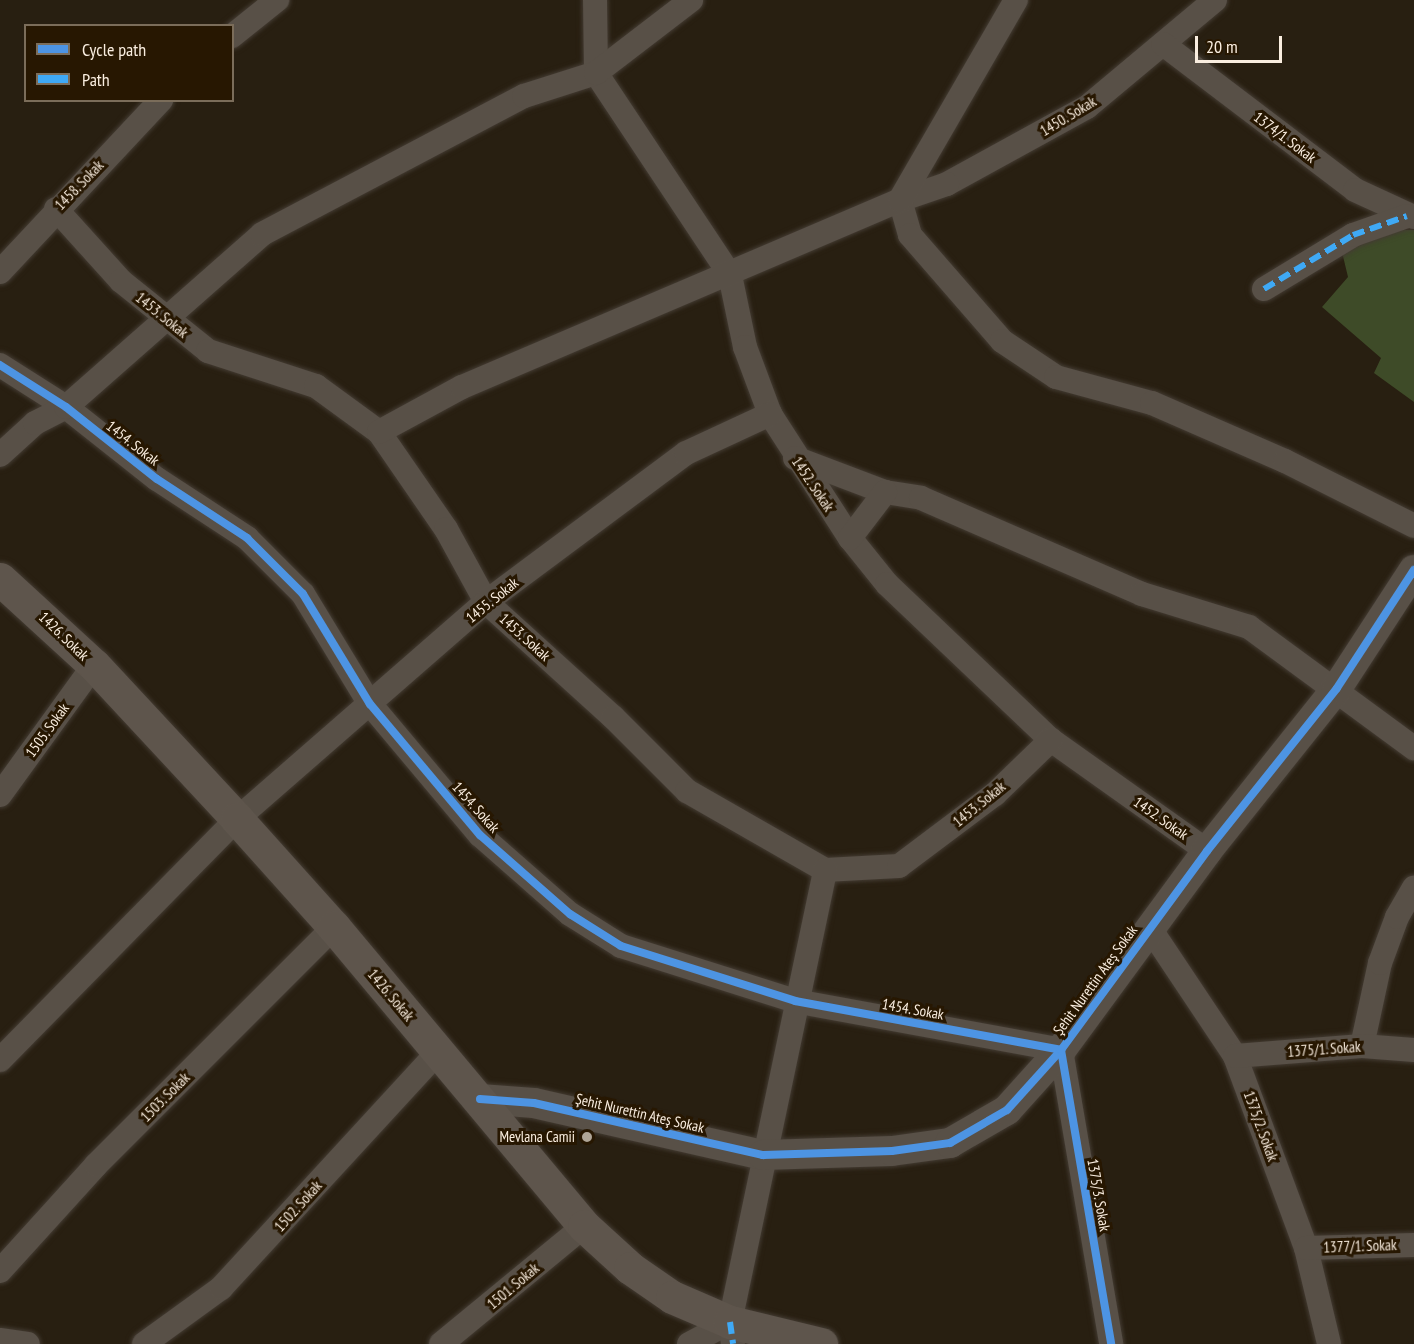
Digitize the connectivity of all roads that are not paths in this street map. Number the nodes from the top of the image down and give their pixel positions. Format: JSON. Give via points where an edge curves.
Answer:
{"nodes":[{"id":1,"x":277,"y":0,"type":"edge"},
{"id":2,"x":595,"y":0,"type":"edge"},
{"id":3,"x":691,"y":0,"type":"edge"},
{"id":4,"x":1016,"y":0,"type":"edge"},
{"id":5,"x":1215,"y":0,"type":"edge"},
{"id":6,"x":234,"y":34,"type":"edge"},
{"id":7,"x":1163,"y":44,"type":"junction"},
{"id":8,"x":596,"y":74,"type":"junction"},
{"id":9,"x":159,"y":102,"type":"edge"},
{"id":10,"x":900,"y":200,"type":"junction"},
{"id":11,"x":56,"y":209,"type":"junction"},
{"id":12,"x":1410,"y":216,"type":"edge"},
{"id":13,"x":0,"y":272,"type":"edge"},
{"id":14,"x":730,"y":275,"type":"junction"},
{"id":15,"x":1264,"y":290,"type":"dead end"},
{"id":16,"x":167,"y":320,"type":"junction"},
{"id":17,"x":0,"y":365,"type":"edge"},
{"id":18,"x":66,"y":407,"type":"junction"},
{"id":19,"x":771,"y":414,"type":"junction"},
{"id":20,"x":379,"y":432,"type":"junction"},
{"id":21,"x":0,"y":455,"type":"edge"},
{"id":22,"x":795,"y":458,"type":"junction"},
{"id":23,"x":885,"y":492,"type":"junction"},
{"id":24,"x":1414,"y":526,"type":"edge"},
{"id":25,"x":850,"y":538,"type":"junction"},
{"id":26,"x":1414,"y":570,"type":"edge"},
{"id":27,"x":0,"y":579,"type":"edge"},
{"id":28,"x":486,"y":602,"type":"junction"},
{"id":29,"x":94,"y":664,"type":"junction"},
{"id":30,"x":1337,"y":688,"type":"junction"},
{"id":31,"x":370,"y":704,"type":"junction"},
{"id":32,"x":1051,"y":740,"type":"junction"},
{"id":33,"x":1414,"y":748,"type":"edge"},
{"id":34,"x":0,"y":795,"type":"edge"},
{"id":35,"x":237,"y":819,"type":"junction"},
{"id":36,"x":1207,"y":850,"type":"junction"},
{"id":37,"x":825,"y":870,"type":"junction"},
{"id":38,"x":1414,"y":887,"type":"edge"},
{"id":39,"x":334,"y":927,"type":"junction"},
{"id":40,"x":1149,"y":927,"type":"junction"},
{"id":41,"x":795,"y":1001,"type":"junction"},
{"id":42,"x":1362,"y":1046,"type":"junction"},
{"id":43,"x":1061,"y":1050,"type":"junction"},
{"id":44,"x":1414,"y":1050,"type":"edge"},
{"id":45,"x":438,"y":1052,"type":"junction"},
{"id":46,"x":1235,"y":1056,"type":"junction"},
{"id":47,"x":0,"y":1060,"type":"edge"},
{"id":48,"x":480,"y":1099,"type":"junction"},
{"id":49,"x":763,"y":1155,"type":"junction"},
{"id":50,"x":584,"y":1226,"type":"junction"},
{"id":51,"x":1414,"y":1245,"type":"edge"},
{"id":52,"x":1306,"y":1248,"type":"junction"},
{"id":53,"x":0,"y":1271,"type":"edge"},
{"id":54,"x":731,"y":1333,"type":"edge"},
{"id":55,"x":0,"y":1340,"type":"edge"},
{"id":56,"x":28,"y":1344,"type":"edge"},
{"id":57,"x":144,"y":1344,"type":"edge"},
{"id":58,"x":441,"y":1344,"type":"edge"},
{"id":59,"x":689,"y":1344,"type":"edge"},
{"id":60,"x":822,"y":1344,"type":"edge"},
{"id":61,"x":1111,"y":1344,"type":"edge"},
{"id":62,"x":1329,"y":1344,"type":"edge"}],
"edges":[{"from":1,"to":6,"type":"street"},
{"from":2,"to":8,"type":"street"},
{"from":3,"to":8,"type":"street"},
{"from":4,"to":10,"type":"street"},
{"from":5,"to":7,"type":"street","name":"1450. Sokak"},
{"from":7,"to":10,"type":"street","name":"1450. Sokak","via":[[1087,107],[947,184]]},
{"from":7,"to":12,"type":"street","name":"1374/1. Sokak","via":[[1355,190]]},
{"from":8,"to":14,"type":"street","name":"1452. Sokak"},
{"from":8,"to":16,"type":"street","via":[[524,96],[262,234]]},
{"from":9,"to":11,"type":"street","name":"1458. Sokak"},
{"from":10,"to":14,"type":"street","name":"1450. Sokak"},
{"from":10,"to":24,"type":"street","via":[[910,235],[959,296],[1002,341],[1056,378],[1152,403],[1285,460]]},
{"from":11,"to":13,"type":"street","name":"1458. Sokak"},
{"from":11,"to":16,"type":"street","name":"1453. Sokak","via":[[120,281]]},
{"from":12,"to":15,"type":"street","via":[[1353,235]]},
{"from":14,"to":19,"type":"street","name":"1452. Sokak","via":[[745,347]]},
{"from":14,"to":20,"type":"street","name":"1450. Sokak","via":[[692,286],[462,387]]},
{"from":16,"to":18,"type":"street"},
{"from":16,"to":20,"type":"street","name":"1453. Sokak","via":[[208,351],[316,386]]},
{"from":17,"to":18,"type":"street","name":"1454. Sokak"},
{"from":18,"to":21,"type":"street","via":[[35,423]]},
{"from":18,"to":31,"type":"street","name":"1454. Sokak","via":[[157,479],[247,538],[303,594]]},
{"from":19,"to":22,"type":"street","name":"1452. Sokak"},
{"from":19,"to":28,"type":"street","name":"1455. Sokak","via":[[686,453]]},
{"from":20,"to":28,"type":"street","name":"1453. Sokak","via":[[446,529]]},
{"from":22,"to":23,"type":"street"},
{"from":22,"to":25,"type":"street","name":"1452. Sokak"},
{"from":23,"to":25,"type":"street"},
{"from":23,"to":30,"type":"street","via":[[921,498],[1142,594],[1249,627]]},
{"from":25,"to":32,"type":"street","name":"1452. Sokak","via":[[887,584]]},
{"from":26,"to":30,"type":"street","name":"Şehit Nurettin Ateş Sokak"},
{"from":27,"to":29,"type":"main road","name":"1426. Sokak"},
{"from":28,"to":31,"type":"street","name":"1455. Sokak"},
{"from":28,"to":37,"type":"street","name":"1453. Sokak","via":[[613,717],[687,791]]},
{"from":29,"to":34,"type":"street","name":"1505. Sokak"},
{"from":29,"to":35,"type":"main road","name":"1426. Sokak"},
{"from":30,"to":33,"type":"street"},
{"from":30,"to":36,"type":"street","name":"Şehit Nurettin Ateş Sokak"},
{"from":31,"to":35,"type":"street","name":"1455. Sokak"},
{"from":31,"to":41,"type":"street","name":"1454. Sokak","via":[[480,835],[570,914],[621,946]]},
{"from":32,"to":36,"type":"street","name":"1452. Sokak"},
{"from":32,"to":37,"type":"street","name":"1453. Sokak","via":[[995,794],[899,866]]},
{"from":35,"to":39,"type":"main road","name":"1426. Sokak"},
{"from":35,"to":47,"type":"street","name":"1455. Sokak"},
{"from":36,"to":40,"type":"street","name":"Şehit Nurettin Ateş Sokak"},
{"from":37,"to":41,"type":"street"},
{"from":38,"to":42,"type":"street","via":[[1397,916],[1380,963]]},
{"from":39,"to":45,"type":"main road","name":"1426. Sokak"},
{"from":39,"to":53,"type":"street","name":"1503. Sokak","via":[[96,1165]]},
{"from":40,"to":43,"type":"street","name":"Şehit Nurettin Ateş Sokak"},
{"from":40,"to":46,"type":"street","name":"1375/2. Sokak"},
{"from":41,"to":43,"type":"street","name":"1454. Sokak"},
{"from":41,"to":49,"type":"street"},
{"from":42,"to":44,"type":"street","name":"1375/1. Sokak"},
{"from":42,"to":46,"type":"street","name":"1375/1. Sokak"},
{"from":43,"to":49,"type":"street","name":"Şehit Nurettin Ateş Sokak","via":[[1007,1110],[950,1143],[892,1151]]},
{"from":43,"to":61,"type":"street","name":"1375/3. Sokak"},
{"from":45,"to":48,"type":"main road","name":"1426. Sokak"},
{"from":45,"to":57,"type":"street","name":"1502. Sokak","via":[[236,1273]]},
{"from":46,"to":52,"type":"street","name":"1375/2. Sokak"},
{"from":48,"to":49,"type":"street","name":"Şehit Nurettin Ateş Sokak","via":[[534,1103]]},
{"from":48,"to":50,"type":"main road","name":"1426. Sokak"},
{"from":49,"to":54,"type":"street"},
{"from":50,"to":54,"type":"main road","name":"1426. Sokak","via":[[630,1268]]},
{"from":50,"to":58,"type":"street","name":"1501. Sokak"},
{"from":51,"to":52,"type":"street","name":"1377/1. Sokak"},
{"from":52,"to":62,"type":"street","name":"1375/2. Sokak"},
{"from":54,"to":59,"type":"street"},
{"from":54,"to":60,"type":"main road","name":"1426. Sokak"},
{"from":55,"to":56,"type":"street"}]}
